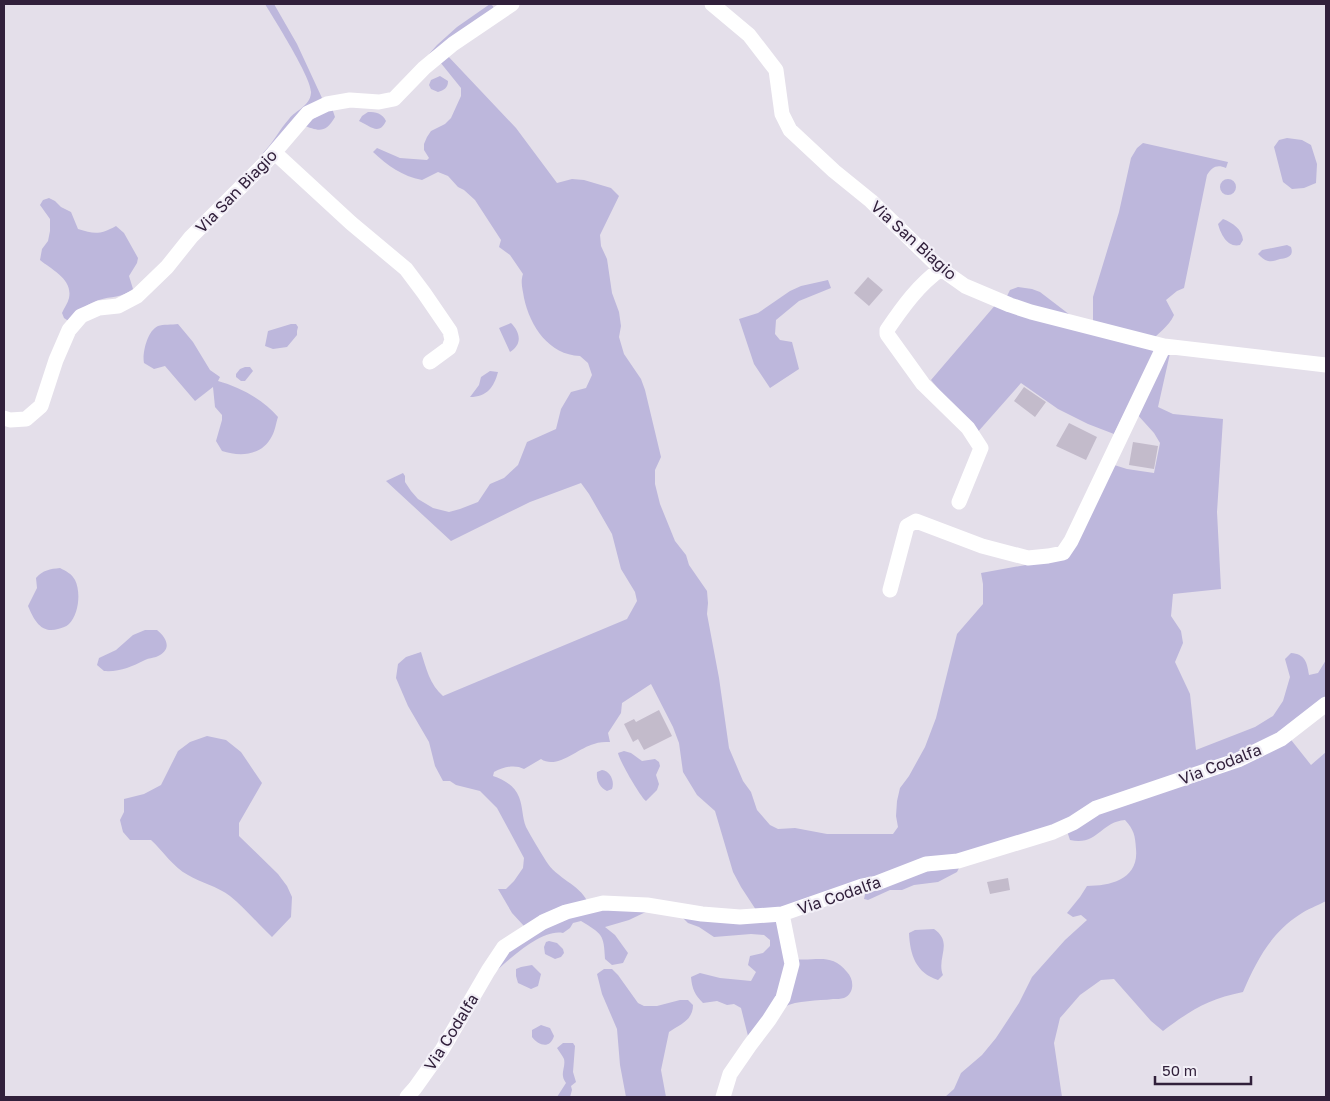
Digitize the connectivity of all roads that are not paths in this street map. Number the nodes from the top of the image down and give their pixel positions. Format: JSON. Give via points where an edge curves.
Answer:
{"nodes":[{"id":1,"x":512,"y":4,"type":"edge"},
{"id":2,"x":712,"y":4,"type":"edge"},
{"id":3,"x":274,"y":153,"type":"junction"},
{"id":4,"x":941,"y":269,"type":"junction"},
{"id":5,"x":1164,"y":346,"type":"junction"},
{"id":6,"x":430,"y":362,"type":"dead end"},
{"id":7,"x":1326,"y":364,"type":"edge"},
{"id":8,"x":4,"y":418,"type":"edge"},
{"id":9,"x":959,"y":502,"type":"dead end"},
{"id":10,"x":890,"y":590,"type":"dead end"},
{"id":11,"x":1326,"y":704,"type":"edge"},
{"id":12,"x":782,"y":914,"type":"junction"},
{"id":13,"x":407,"y":1097,"type":"edge"},
{"id":14,"x":723,"y":1097,"type":"edge"}],
"edges":[{"from":1,"to":3,"type":"street","name":"Via San Biagio","via":[[453,44],[394,99],[327,104],[308,113]]},
{"from":2,"to":4,"type":"street","name":"Via San Biagio","via":[[748,35],[776,70],[782,114],[790,130],[871,201]]},
{"from":3,"to":6,"type":"street","via":[[406,269],[424,293],[452,340],[449,348]]},
{"from":3,"to":8,"type":"street","name":"Via San Biagio","via":[[137,296],[118,306],[99,308],[81,316],[69,330],[41,406],[26,419]]},
{"from":4,"to":5,"type":"street","name":"Via San Biagio","via":[[965,286],[1010,305]]},
{"from":4,"to":9,"type":"street","via":[[929,277],[904,306],[887,334],[923,384],[968,428],[981,448]]},
{"from":5,"to":7,"type":"street","name":"Via San Biagio"},
{"from":5,"to":10,"type":"street","via":[[1063,553],[1028,558],[982,546],[916,521],[907,526]]},
{"from":11,"to":12,"type":"street","name":"Via Codalfa","via":[[1281,739],[1238,760],[1096,808],[1053,832],[958,861],[926,864]]},
{"from":12,"to":13,"type":"street","name":"Via Codalfa","via":[[740,917],[603,903],[566,912],[543,922],[504,947],[442,1050]]},
{"from":12,"to":14,"type":"street","via":[[792,964],[783,998],[730,1074]]}]}
